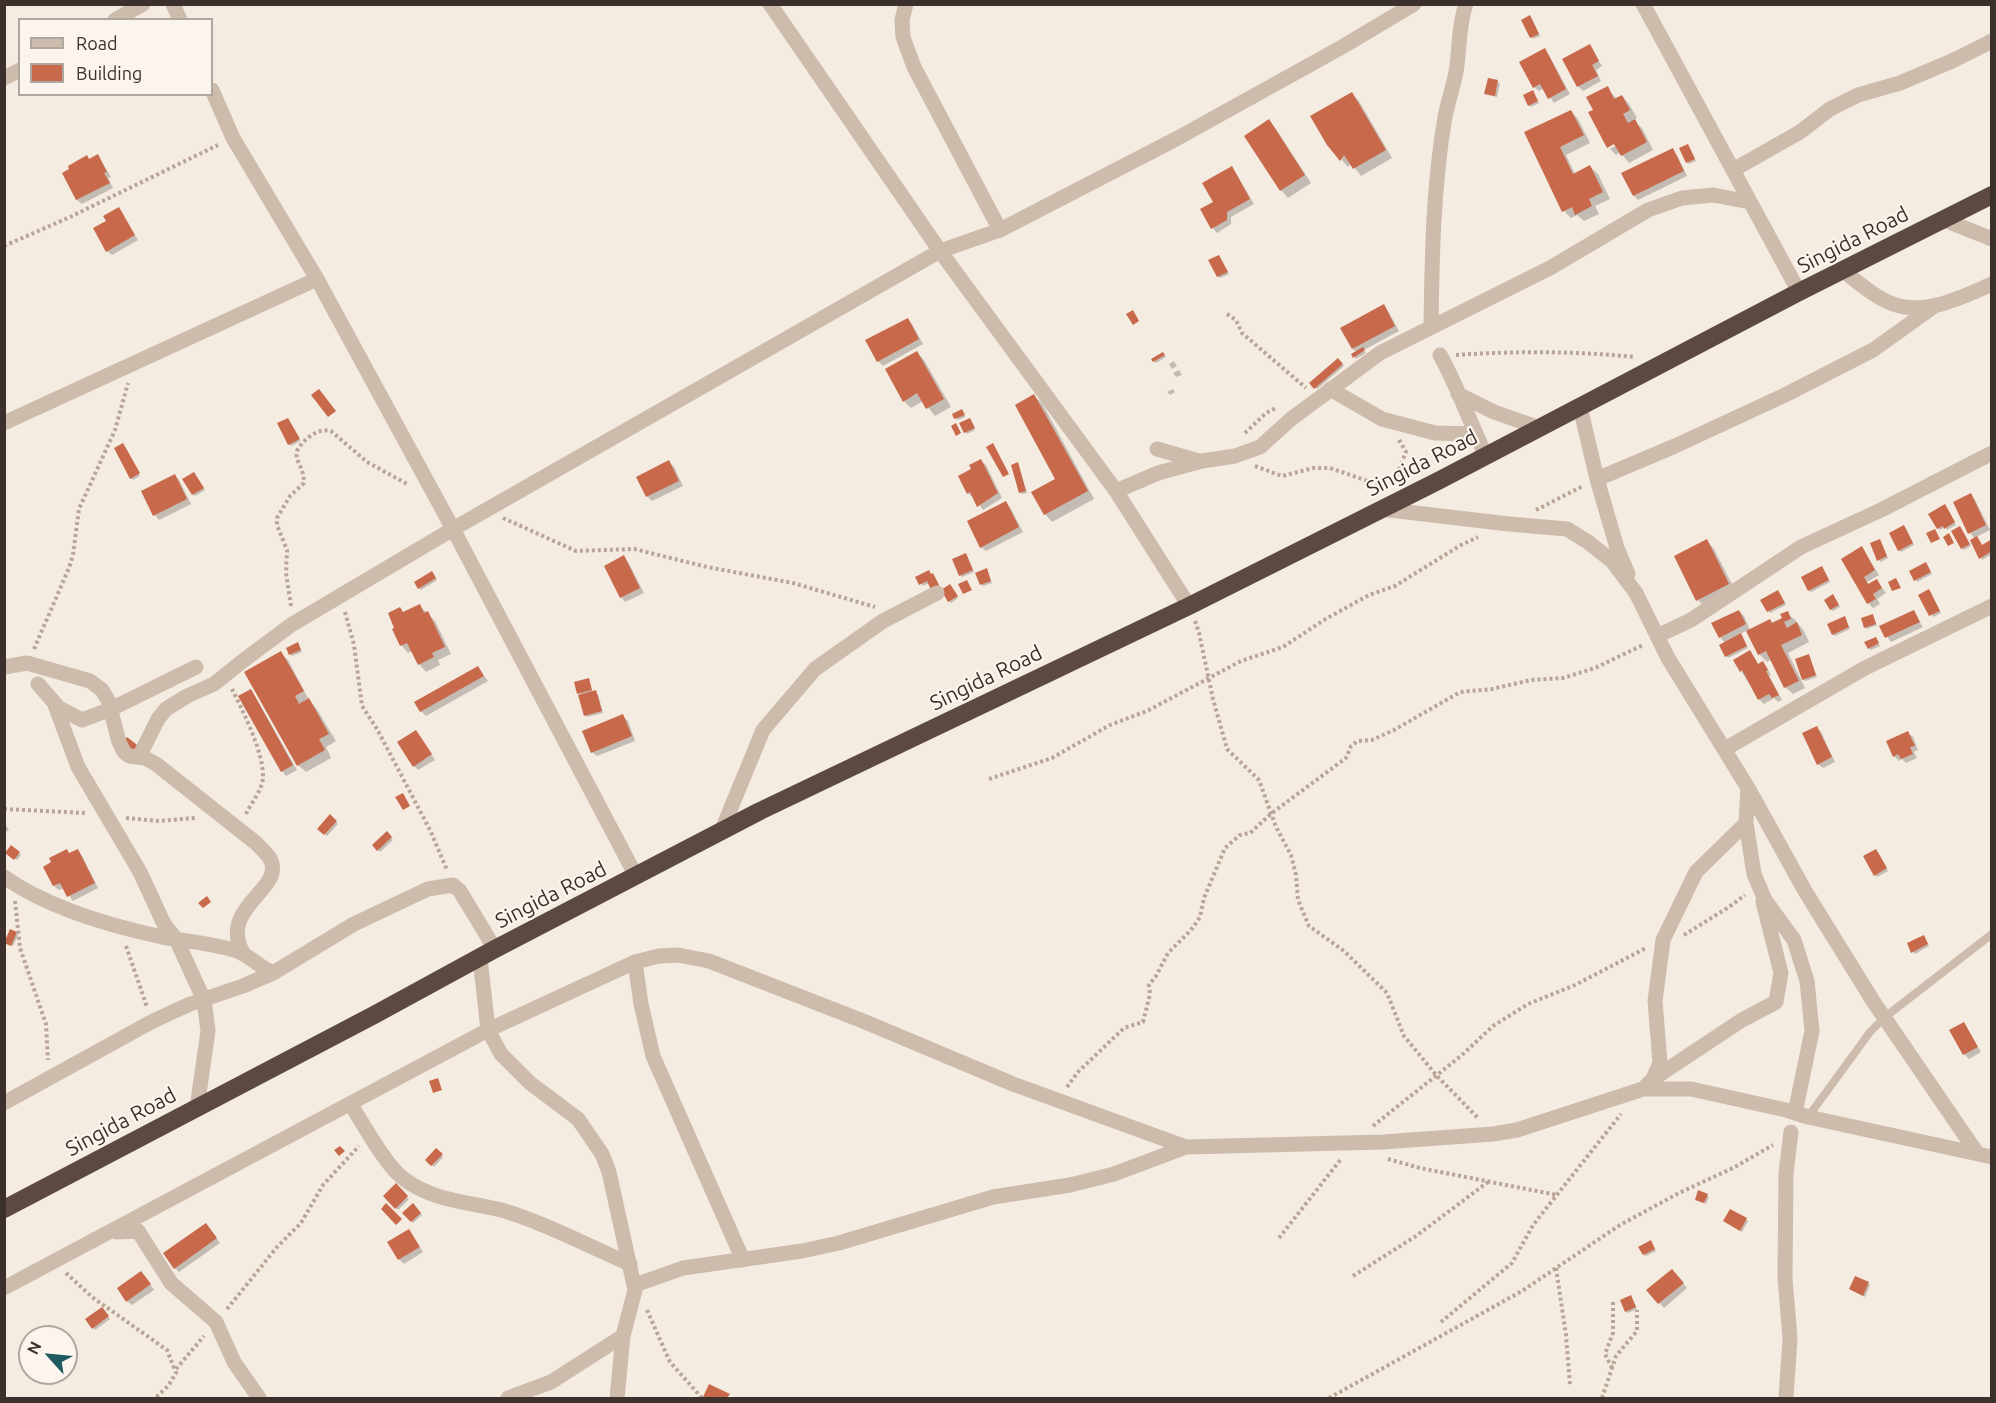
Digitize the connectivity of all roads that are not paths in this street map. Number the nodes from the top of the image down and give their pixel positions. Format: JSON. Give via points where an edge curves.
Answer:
{"nodes":[{"id":1,"x":143,"y":4,"type":"edge"},
{"id":2,"x":173,"y":4,"type":"edge"},
{"id":3,"x":770,"y":4,"type":"edge"},
{"id":4,"x":906,"y":4,"type":"edge"},
{"id":5,"x":1414,"y":4,"type":"edge"},
{"id":6,"x":1466,"y":4,"type":"edge"},
{"id":7,"x":1643,"y":4,"type":"edge"},
{"id":8,"x":118,"y":18,"type":"edge"},
{"id":9,"x":179,"y":18,"type":"edge"},
{"id":10,"x":1992,"y":41,"type":"edge"},
{"id":11,"x":18,"y":71,"type":"edge"},
{"id":12,"x":4,"y":78,"type":"edge"},
{"id":13,"x":213,"y":92,"type":"edge"},
{"id":14,"x":1733,"y":170,"type":"junction"},
{"id":15,"x":1992,"y":195,"type":"edge"},
{"id":16,"x":1750,"y":202,"type":"junction"},
{"id":17,"x":1942,"y":219,"type":"junction"},
{"id":18,"x":1000,"y":230,"type":"junction"},
{"id":19,"x":1992,"y":240,"type":"edge"},
{"id":20,"x":940,"y":251,"type":"junction"},
{"id":21,"x":1842,"y":270,"type":"junction"},
{"id":22,"x":317,"y":279,"type":"junction"},
{"id":23,"x":1992,"y":284,"type":"edge"},
{"id":24,"x":1799,"y":292,"type":"junction"},
{"id":25,"x":1936,"y":305,"type":"junction"},
{"id":26,"x":1431,"y":327,"type":"junction"},
{"id":27,"x":1440,"y":355,"type":"road end"},
{"id":28,"x":1330,"y":389,"type":"junction"},
{"id":29,"x":1458,"y":394,"type":"junction"},
{"id":30,"x":1580,"y":407,"type":"junction"},
{"id":31,"x":4,"y":423,"type":"edge"},
{"id":32,"x":1540,"y":428,"type":"junction"},
{"id":33,"x":1475,"y":434,"type":"junction"},
{"id":34,"x":1157,"y":449,"type":"dead end"},
{"id":35,"x":1992,"y":453,"type":"edge"},
{"id":36,"x":1486,"y":456,"type":"junction"},
{"id":37,"x":1202,"y":461,"type":"junction"},
{"id":38,"x":1597,"y":479,"type":"junction"},
{"id":39,"x":1116,"y":491,"type":"junction"},
{"id":40,"x":1386,"y":507,"type":"junction"},
{"id":41,"x":453,"y":529,"type":"junction"},
{"id":42,"x":937,"y":593,"type":"dead end"},
{"id":43,"x":1636,"y":593,"type":"junction"},
{"id":44,"x":1189,"y":606,"type":"junction"},
{"id":45,"x":1992,"y":606,"type":"edge"},
{"id":46,"x":1657,"y":636,"type":"junction"},
{"id":47,"x":4,"y":667,"type":"edge"},
{"id":48,"x":196,"y":667,"type":"dead end"},
{"id":49,"x":38,"y":684,"type":"dead end"},
{"id":50,"x":55,"y":705,"type":"junction"},
{"id":51,"x":111,"y":709,"type":"junction"},
{"id":52,"x":1725,"y":749,"type":"junction"},
{"id":53,"x":139,"y":757,"type":"junction"},
{"id":54,"x":1748,"y":788,"type":"junction"},
{"id":55,"x":1746,"y":823,"type":"junction"},
{"id":56,"x":721,"y":832,"type":"junction"},
{"id":57,"x":636,"y":876,"type":"junction"},
{"id":58,"x":9,"y":880,"type":"edge"},
{"id":59,"x":1759,"y":884,"type":"junction"},
{"id":60,"x":1992,"y":934,"type":"edge"},
{"id":61,"x":176,"y":939,"type":"junction"},
{"id":62,"x":243,"y":953,"type":"junction"},
{"id":63,"x":487,"y":954,"type":"junction"},
{"id":64,"x":634,"y":962,"type":"junction"},
{"id":65,"x":273,"y":973,"type":"junction"},
{"id":66,"x":204,"y":1000,"type":"junction"},
{"id":67,"x":1885,"y":1017,"type":"junction"},
{"id":68,"x":488,"y":1030,"type":"junction"},
{"id":69,"x":1648,"y":1084,"type":"junction"},
{"id":70,"x":4,"y":1103,"type":"edge"},
{"id":71,"x":351,"y":1105,"type":"junction"},
{"id":72,"x":197,"y":1108,"type":"junction"},
{"id":73,"x":1802,"y":1115,"type":"junction"},
{"id":74,"x":1791,"y":1132,"type":"road end"},
{"id":75,"x":1186,"y":1147,"type":"junction"},
{"id":76,"x":1984,"y":1155,"type":"edge"},
{"id":77,"x":4,"y":1209,"type":"edge"},
{"id":78,"x":112,"y":1232,"type":"junction"},
{"id":79,"x":743,"y":1260,"type":"junction"},
{"id":80,"x":630,"y":1264,"type":"junction"},
{"id":81,"x":635,"y":1285,"type":"junction"},
{"id":82,"x":4,"y":1288,"type":"edge"},
{"id":83,"x":623,"y":1336,"type":"junction"},
{"id":84,"x":259,"y":1398,"type":"edge"},
{"id":85,"x":508,"y":1398,"type":"edge"},
{"id":86,"x":617,"y":1398,"type":"edge"},
{"id":87,"x":1786,"y":1398,"type":"edge"}],
"edges":[{"from":1,"to":8,"type":"street"},
{"from":2,"to":9,"type":"street"},
{"from":3,"to":20,"type":"street"},
{"from":4,"to":18,"type":"street","via":[[903,37],[914,67]]},
{"from":5,"to":18,"type":"street","via":[[1186,133]]},
{"from":6,"to":26,"type":"street","via":[[1438,178]]},
{"from":7,"to":14,"type":"street"},
{"from":10,"to":14,"type":"street","via":[[1952,62],[1830,109],[1800,132]]},
{"from":11,"to":12,"type":"street"},
{"from":13,"to":22,"type":"street","via":[[233,138]]},
{"from":14,"to":16,"type":"street"},
{"from":15,"to":17,"type":"highway","name":"Singida Road"},
{"from":16,"to":24,"type":"street"},
{"from":16,"to":26,"type":"street","via":[[1713,195],[1682,198],[1648,210],[1551,268]]},
{"from":17,"to":19,"type":"street"},
{"from":17,"to":21,"type":"highway","name":"Singida Road"},
{"from":18,"to":20,"type":"street"},
{"from":20,"to":39,"type":"street"},
{"from":20,"to":41,"type":"street"},
{"from":21,"to":24,"type":"highway","name":"Singida Road"},
{"from":21,"to":25,"type":"street","via":[[1894,304],[1916,308]]},
{"from":22,"to":31,"type":"street"},
{"from":22,"to":41,"type":"street"},
{"from":23,"to":25,"type":"street"},
{"from":24,"to":30,"type":"highway","name":"Singida Road"},
{"from":25,"to":38,"type":"street","via":[[1873,350]]},
{"from":26,"to":28,"type":"street","via":[[1380,353]]},
{"from":27,"to":29,"type":"street"},
{"from":28,"to":33,"type":"street","via":[[1388,421],[1435,433]]},
{"from":28,"to":37,"type":"street","via":[[1312,394],[1260,447]]},
{"from":29,"to":32,"type":"street"},
{"from":29,"to":33,"type":"street"},
{"from":30,"to":32,"type":"highway","name":"Singida Road"},
{"from":30,"to":38,"type":"street"},
{"from":32,"to":36,"type":"highway","name":"Singida Road"},
{"from":33,"to":36,"type":"street"},
{"from":34,"to":37,"type":"street"},
{"from":35,"to":46,"type":"street","via":[[1801,547],[1691,620]]},
{"from":36,"to":40,"type":"highway","name":"Singida Road"},
{"from":37,"to":39,"type":"street","via":[[1158,473]]},
{"from":38,"to":43,"type":"street","via":[[1617,548]]},
{"from":39,"to":44,"type":"street"},
{"from":40,"to":43,"type":"street","via":[[1567,529],[1611,561]]},
{"from":40,"to":44,"type":"highway","name":"Singida Road"},
{"from":41,"to":53,"type":"street","via":[[291,625],[226,676],[166,709]]},
{"from":41,"to":57,"type":"street"},
{"from":42,"to":56,"type":"street","via":[[883,621],[815,669],[763,730]]},
{"from":43,"to":46,"type":"street"},
{"from":44,"to":56,"type":"highway","name":"Singida Road"},
{"from":45,"to":52,"type":"street","via":[[1865,668]]},
{"from":46,"to":52,"type":"street"},
{"from":47,"to":51,"type":"street","via":[[27,663],[90,681],[102,690]]},
{"from":48,"to":51,"type":"street"},
{"from":49,"to":50,"type":"street"},
{"from":50,"to":51,"type":"street","via":[[82,720]]},
{"from":50,"to":61,"type":"street","via":[[78,767],[140,872],[164,924]]},
{"from":51,"to":53,"type":"street","via":[[124,752]]},
{"from":52,"to":54,"type":"street"},
{"from":53,"to":62,"type":"street","via":[[156,764],[269,857],[269,880],[249,904],[237,927],[236,939]]},
{"from":54,"to":55,"type":"street"},
{"from":54,"to":67,"type":"street","via":[[1805,891]]},
{"from":55,"to":59,"type":"street"},
{"from":55,"to":69,"type":"street","via":[[1696,872],[1663,940],[1654,1001],[1659,1063]]},
{"from":56,"to":57,"type":"highway","name":"Singida Road"},
{"from":57,"to":63,"type":"highway","name":"Singida Road"},
{"from":58,"to":61,"type":"street","via":[[52,904]]},
{"from":59,"to":69,"type":"street","via":[[1781,973],[1776,1002],[1742,1020]]},
{"from":59,"to":73,"type":"street","via":[[1765,900],[1794,940],[1807,981],[1812,1031]]},
{"from":60,"to":67,"type":"lane"},
{"from":61,"to":62,"type":"street"},
{"from":61,"to":66,"type":"street"},
{"from":62,"to":65,"type":"street"},
{"from":63,"to":65,"type":"street","via":[[465,899],[453,885],[428,889],[365,919]]},
{"from":63,"to":68,"type":"street"},
{"from":63,"to":72,"type":"highway","name":"Singida Road"},
{"from":64,"to":68,"type":"street"},
{"from":64,"to":75,"type":"street","via":[[678,955],[709,961],[1013,1084]]},
{"from":64,"to":79,"type":"street","via":[[653,1056]]},
{"from":65,"to":66,"type":"street"},
{"from":66,"to":70,"type":"street","via":[[153,1021]]},
{"from":66,"to":72,"type":"street","via":[[208,1031]]},
{"from":67,"to":73,"type":"lane"},
{"from":67,"to":76,"type":"street"},
{"from":68,"to":71,"type":"street"},
{"from":68,"to":80,"type":"street","via":[[501,1054],[530,1083],[578,1119],[591,1135],[609,1172]]},
{"from":69,"to":73,"type":"street","via":[[1691,1089]]},
{"from":69,"to":75,"type":"street","via":[[1517,1130],[1493,1134],[1383,1142]]},
{"from":71,"to":78,"type":"street"},
{"from":71,"to":80,"type":"street","via":[[392,1167],[419,1188],[508,1212]]},
{"from":72,"to":77,"type":"highway","name":"Singida Road"},
{"from":73,"to":76,"type":"street"},
{"from":74,"to":87,"type":"street","via":[[1786,1173],[1785,1278],[1790,1338]]},
{"from":75,"to":79,"type":"street","via":[[1114,1174],[993,1197],[839,1243]]},
{"from":78,"to":82,"type":"street"},
{"from":78,"to":84,"type":"street","via":[[138,1231],[171,1283],[216,1322],[234,1362]]},
{"from":79,"to":81,"type":"street","via":[[683,1268]]},
{"from":80,"to":81,"type":"street"},
{"from":81,"to":83,"type":"street"},
{"from":83,"to":85,"type":"street","via":[[551,1382]]},
{"from":83,"to":86,"type":"street"}]}
